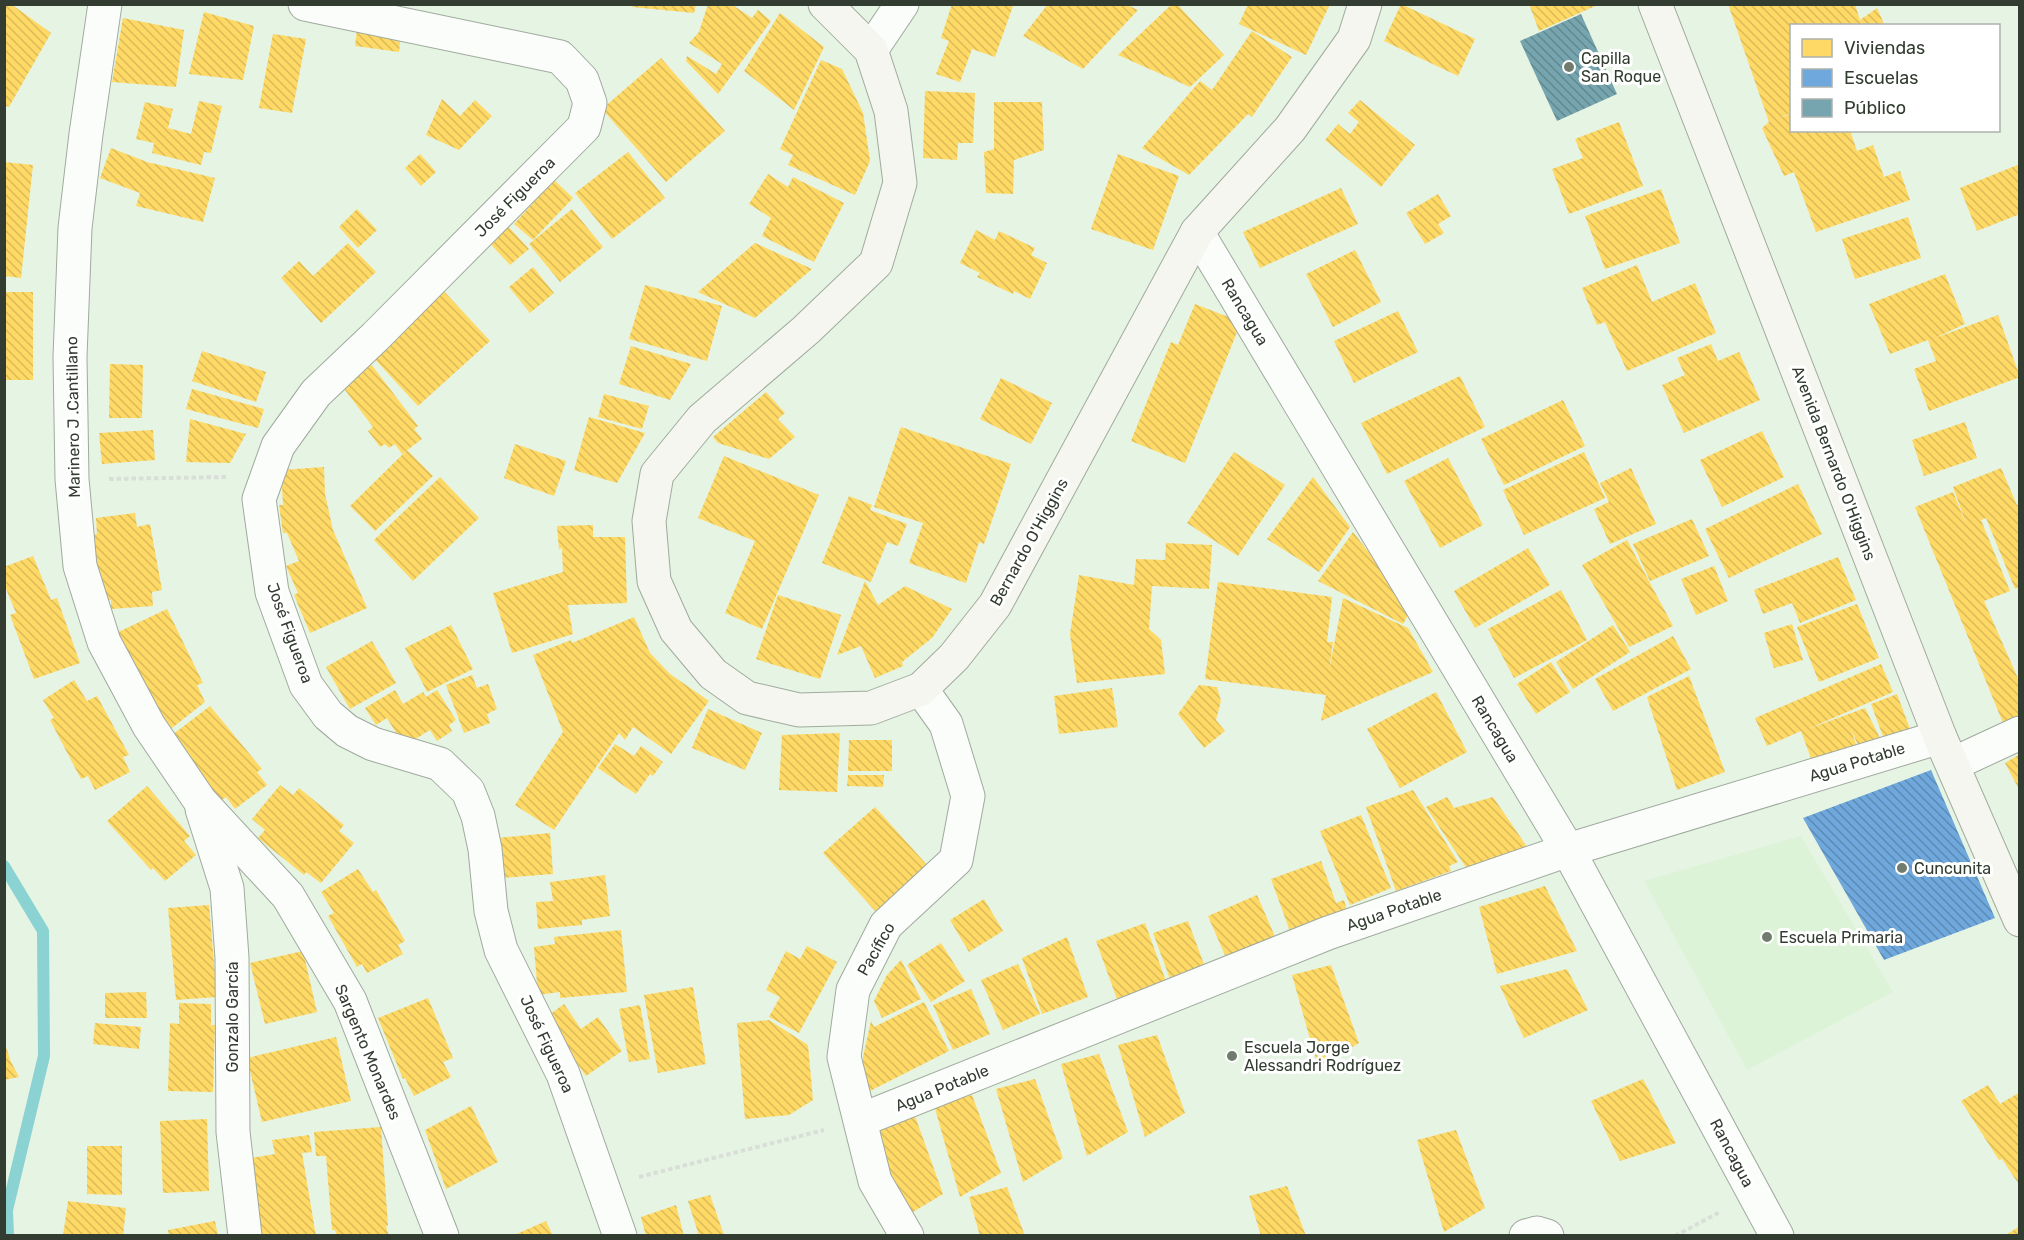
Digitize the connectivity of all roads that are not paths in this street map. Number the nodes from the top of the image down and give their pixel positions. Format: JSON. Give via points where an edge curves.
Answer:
{"nodes":[{"id":1,"x":105,"y":4,"type":"edge"},
{"id":2,"x":305,"y":4,"type":"edge"},
{"id":3,"x":825,"y":4,"type":"edge"},
{"id":4,"x":902,"y":4,"type":"edge"},
{"id":5,"x":1365,"y":4,"type":"edge"},
{"id":6,"x":1655,"y":4,"type":"edge"},
{"id":7,"x":871,"y":50,"type":"junction"},
{"id":8,"x":1197,"y":232,"type":"junction"},
{"id":9,"x":921,"y":689,"type":"junction"},
{"id":10,"x":2019,"y":733,"type":"edge"},
{"id":11,"x":1946,"y":750,"type":"junction"},
{"id":12,"x":200,"y":801,"type":"junction"},
{"id":13,"x":1568,"y":850,"type":"junction"},
{"id":14,"x":2019,"y":920,"type":"edge"},
{"id":15,"x":861,"y":1120,"type":"junction"},
{"id":16,"x":245,"y":1236,"type":"edge"},
{"id":17,"x":442,"y":1236,"type":"edge"},
{"id":18,"x":620,"y":1236,"type":"edge"},
{"id":19,"x":907,"y":1236,"type":"edge"},
{"id":20,"x":1526,"y":1236,"type":"edge"},
{"id":21,"x":1547,"y":1236,"type":"edge"},
{"id":22,"x":1777,"y":1236,"type":"edge"}],
"edges":[{"from":1,"to":12,"type":"street","name":"Marinero J .Cantillano","via":[[75,228],[70,357],[72,478],[80,566],[104,642],[149,726]]},
{"from":2,"to":18,"type":"street","name":"José Figueroa","via":[[560,57],[582,80],[590,103],[584,127],[316,393],[278,446],[259,499],[272,592],[306,686],[328,715],[347,731],[373,744],[440,764],[468,791],[483,838],[491,911],[501,950],[563,1074]]},
{"from":3,"to":7,"type":"main road","name":"Bernardo O'Higgins"},
{"from":4,"to":7,"type":"street"},
{"from":5,"to":8,"type":"main road","name":"Bernardo O'Higgins","via":[[1354,39],[1290,129]]},
{"from":6,"to":11,"type":"main road","name":"Avenida Bernardo O'Higgins"},
{"from":7,"to":9,"type":"main road","name":"Bernardo O'Higgins","via":[[891,111],[900,183],[876,263],[806,330],[702,419],[657,474],[649,521],[654,581],[676,630],[713,674],[747,698],[799,710],[871,708]]},
{"from":8,"to":9,"type":"main road","name":"Bernardo O'Higgins","via":[[995,605],[954,657]]},
{"from":8,"to":13,"type":"street","name":"Rancagua"},
{"from":9,"to":15,"type":"street","name":"Pacífico","via":[[946,724],[968,796],[956,860],[886,925],[853,990],[844,1057]]},
{"from":10,"to":11,"type":"street","name":"Agua Potable"},
{"from":11,"to":13,"type":"street","name":"Agua Potable"},
{"from":11,"to":14,"type":"main road","name":"Avenida Bernardo O'Higgins"},
{"from":12,"to":16,"type":"street","name":"Gonzalo García","via":[[227,888],[232,957],[232,1132]]},
{"from":12,"to":17,"type":"street","name":"Sargento Monardes","via":[[288,896],[350,1001]]},
{"from":13,"to":15,"type":"street","name":"Agua Potable","via":[[1328,933]]},
{"from":13,"to":22,"type":"street","name":"Rancagua"},
{"from":15,"to":19,"type":"street","name":"Pacífico","via":[[875,1181]]},
{"from":20,"to":21,"type":"street"}]}
